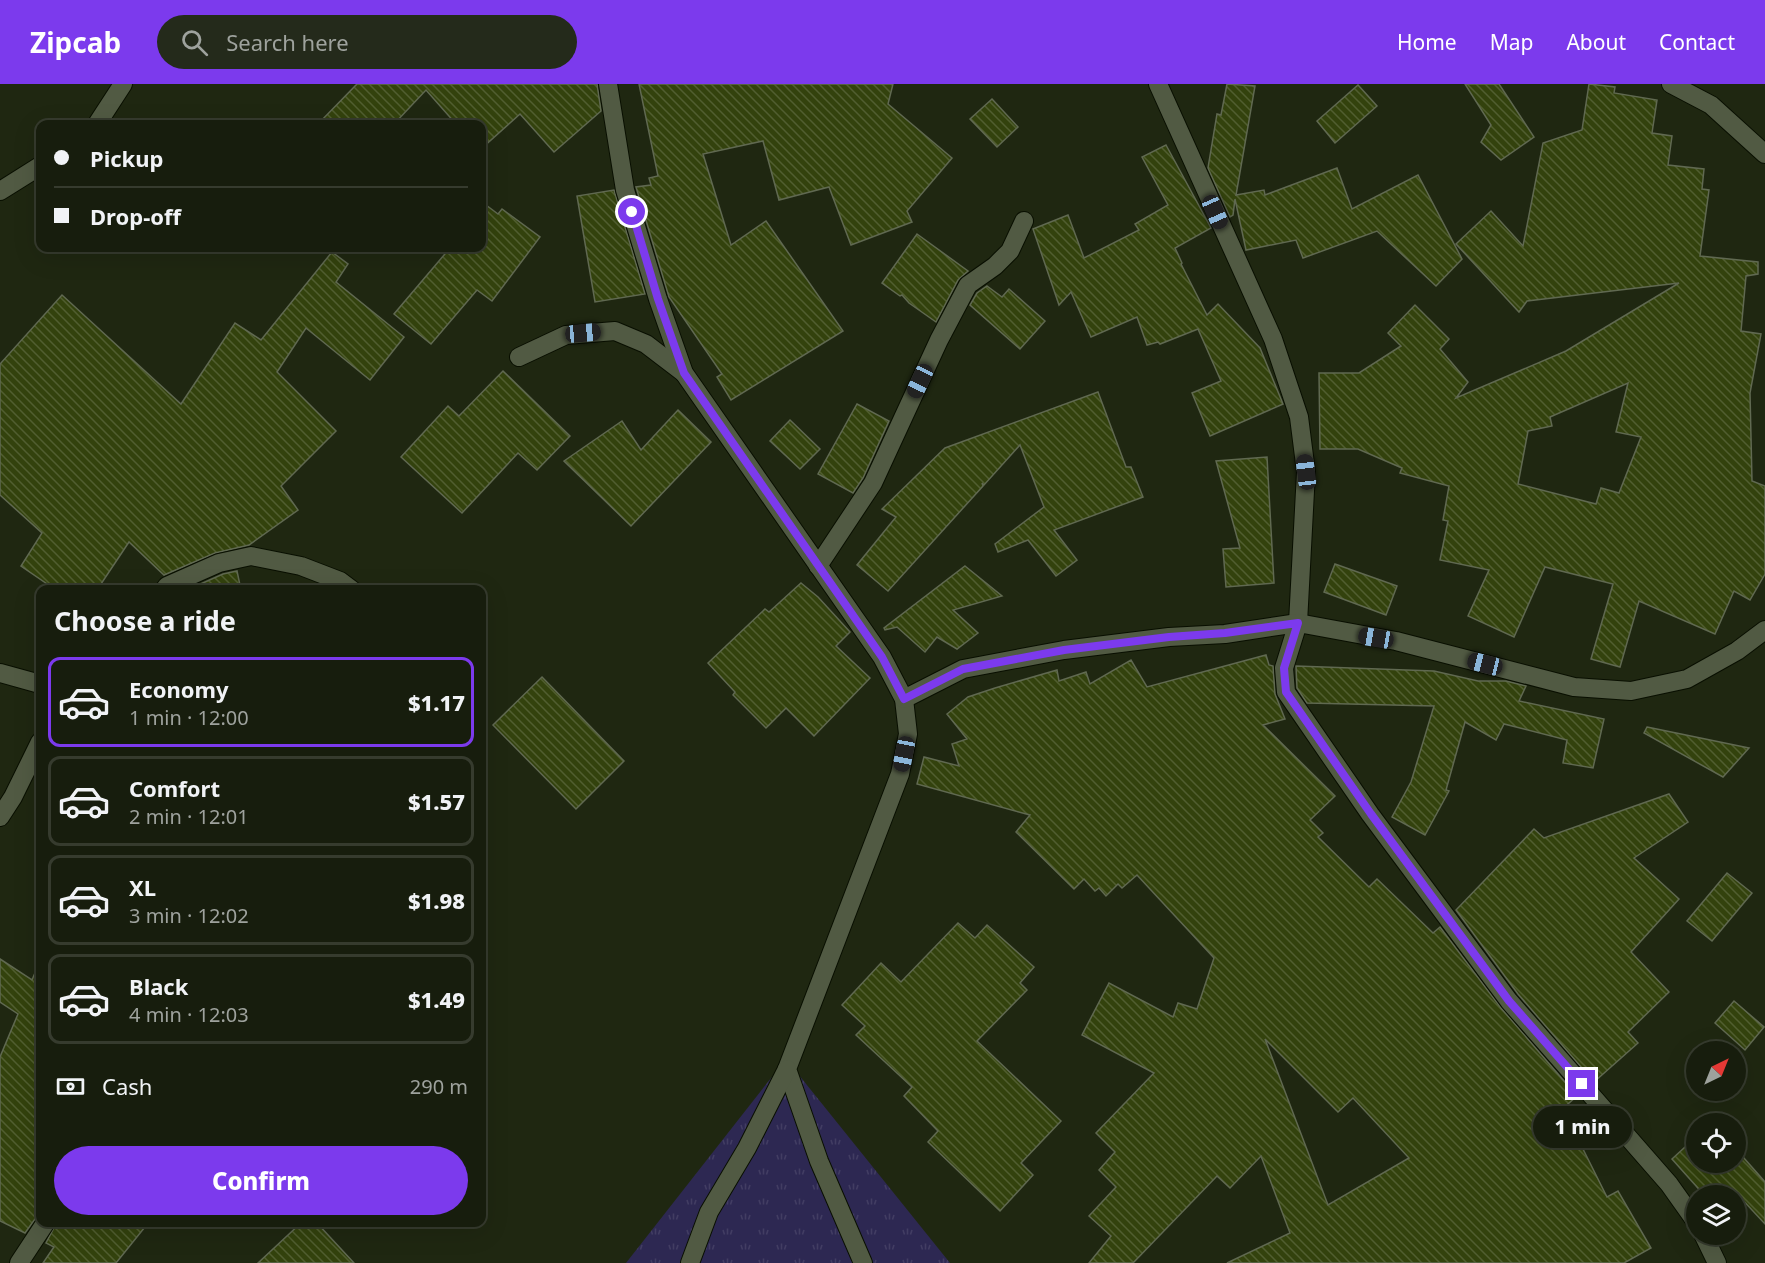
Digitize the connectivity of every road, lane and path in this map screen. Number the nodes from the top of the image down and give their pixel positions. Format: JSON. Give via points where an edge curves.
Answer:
{"nodes":[{"id":1,"x":123,"y":84,"type":"edge"},
{"id":2,"x":608,"y":84,"type":"edge"},
{"id":3,"x":1158,"y":84,"type":"edge"},
{"id":4,"x":1671,"y":84,"type":"edge"},
{"id":5,"x":100,"y":120,"type":"edge"},
{"id":6,"x":1765,"y":153,"type":"edge"},
{"id":7,"x":36,"y":168,"type":"edge"},
{"id":8,"x":0,"y":191,"type":"edge"},
{"id":9,"x":1024,"y":221,"type":"dead end"},
{"id":10,"x":519,"y":357,"type":"dead end"},
{"id":11,"x":684,"y":373,"type":"junction"},
{"id":12,"x":818,"y":566,"type":"junction"},
{"id":13,"x":169,"y":585,"type":"edge"},
{"id":14,"x":345,"y":585,"type":"edge"},
{"id":15,"x":1298,"y":623,"type":"junction"},
{"id":16,"x":1765,"y":630,"type":"edge"},
{"id":17,"x":0,"y":673,"type":"edge"},
{"id":18,"x":36,"y":683,"type":"edge"},
{"id":19,"x":904,"y":699,"type":"junction"},
{"id":20,"x":36,"y":750,"type":"edge"},
{"id":21,"x":0,"y":817,"type":"edge"},
{"id":22,"x":788,"y":1069,"type":"junction"},
{"id":23,"x":1686,"y":1208,"type":"edge"},
{"id":24,"x":43,"y":1227,"type":"edge"},
{"id":25,"x":1708,"y":1245,"type":"edge"},
{"id":26,"x":19,"y":1263,"type":"edge"},
{"id":27,"x":690,"y":1263,"type":"edge"},
{"id":28,"x":863,"y":1263,"type":"edge"},
{"id":29,"x":1717,"y":1263,"type":"edge"}],
"edges":[{"from":1,"to":5,"type":"street"},
{"from":2,"to":11,"type":"street","via":[[625,190]]},
{"from":3,"to":15,"type":"street","via":[[1273,339],[1299,417],[1306,472]]},
{"from":4,"to":6,"type":"street","via":[[1711,105]]},
{"from":7,"to":8,"type":"street"},
{"from":9,"to":12,"type":"street","via":[[1010,251],[968,285],[873,483]]},
{"from":10,"to":11,"type":"street","via":[[566,335],[615,331],[646,345]]},
{"from":11,"to":12,"type":"street"},
{"from":12,"to":19,"type":"street","via":[[882,657]]},
{"from":13,"to":14,"type":"street","via":[[219,563],[251,556],[301,566]]},
{"from":15,"to":16,"type":"street","via":[[1396,641],[1574,687],[1631,691],[1687,679]]},
{"from":15,"to":19,"type":"street","via":[[1064,650],[963,669]]},
{"from":15,"to":23,"type":"street","via":[[1284,668],[1286,692],[1509,1001]]},
{"from":17,"to":18,"type":"street"},
{"from":19,"to":22,"type":"street","via":[[908,734],[900,774]]},
{"from":20,"to":21,"type":"street"},
{"from":22,"to":27,"type":"street","via":[[709,1212]]},
{"from":22,"to":28,"type":"street","via":[[819,1161]]},
{"from":24,"to":26,"type":"street"},
{"from":25,"to":29,"type":"street"}]}
